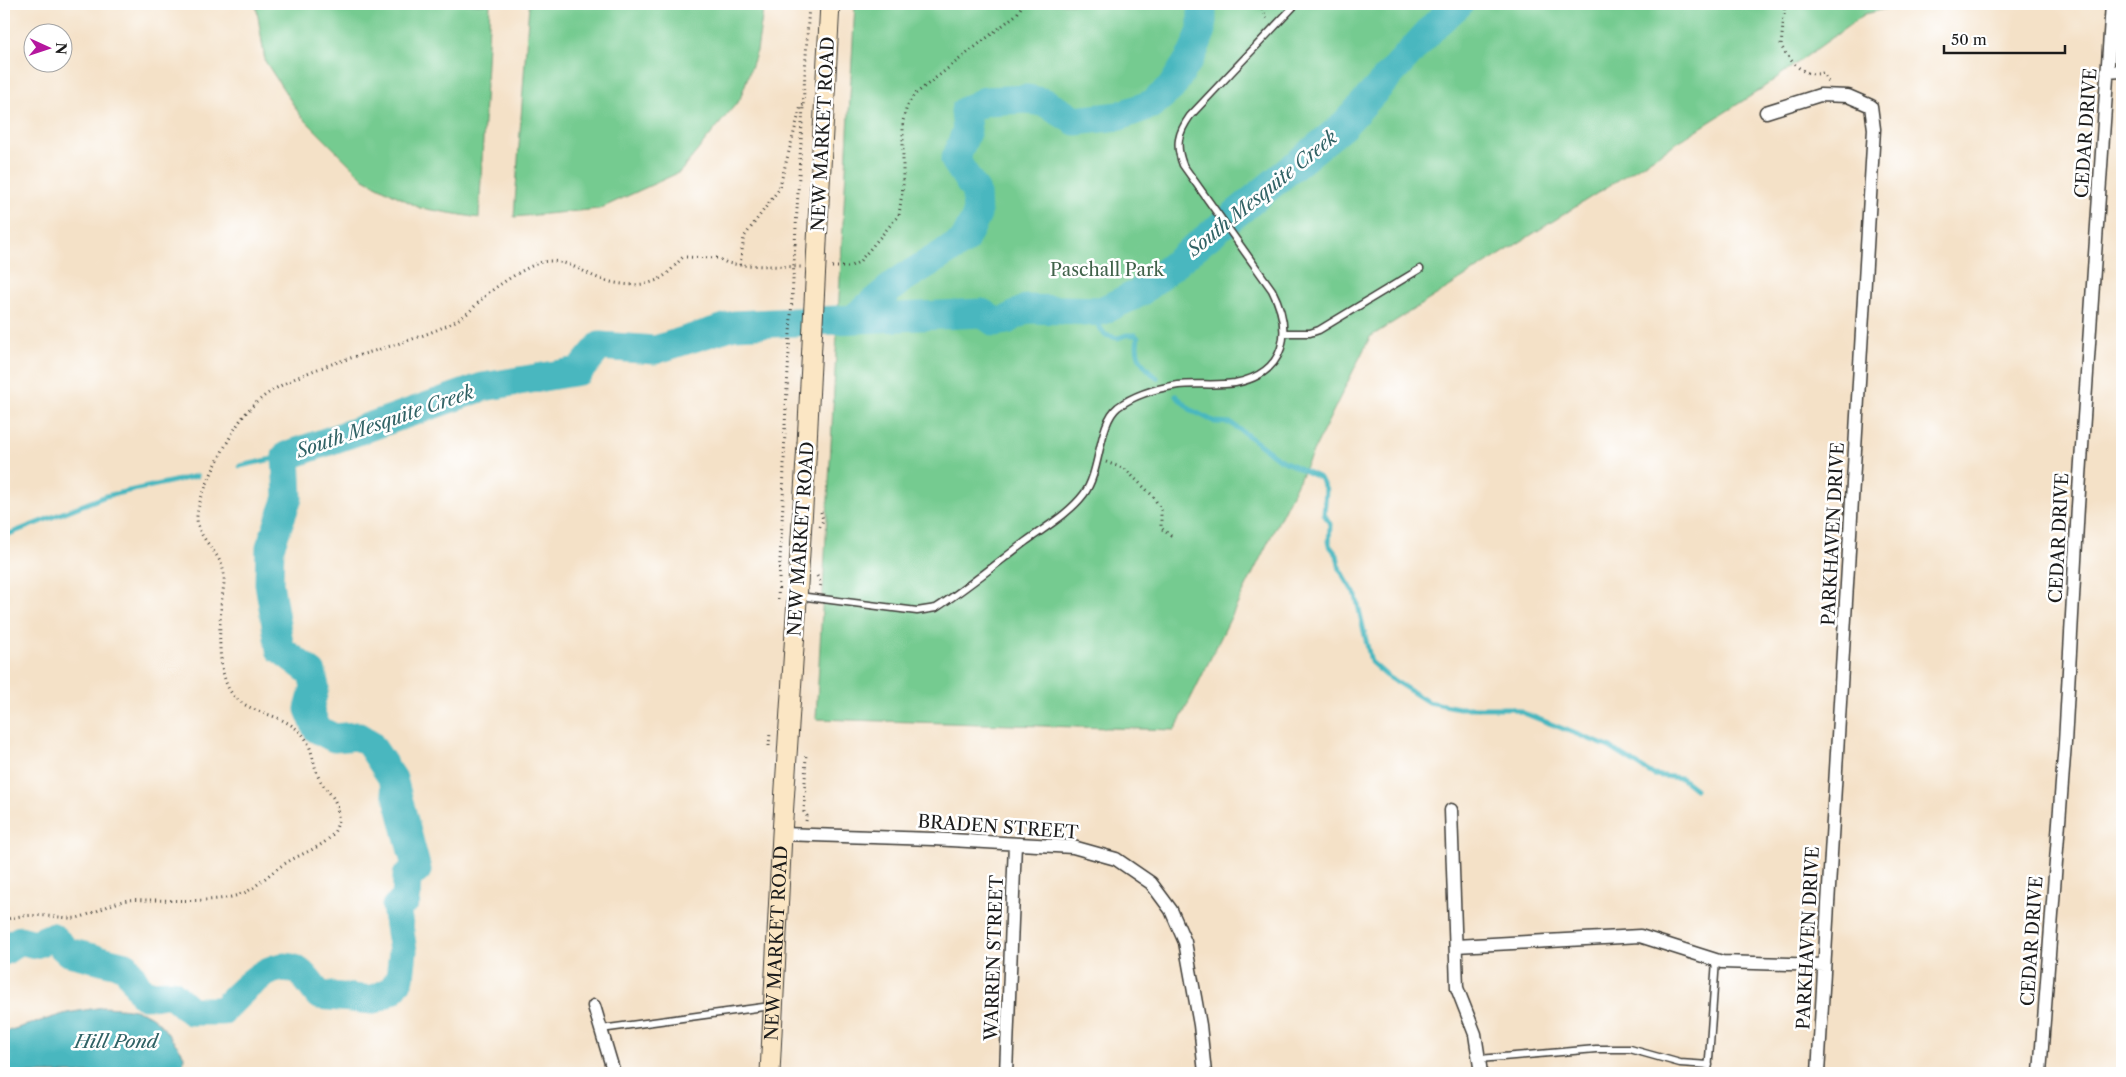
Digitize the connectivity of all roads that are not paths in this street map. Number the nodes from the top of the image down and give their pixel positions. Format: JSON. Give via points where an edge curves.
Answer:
{"nodes":[{"id":1,"x":830,"y":4,"type":"edge"},
{"id":2,"x":1296,"y":4,"type":"edge"},
{"id":3,"x":2112,"y":4,"type":"edge"},
{"id":4,"x":2122,"y":71,"type":"edge"},
{"id":5,"x":2107,"y":72,"type":"junction"},
{"id":6,"x":1766,"y":112,"type":"dead end"},
{"id":7,"x":1420,"y":269,"type":"dead end"},
{"id":8,"x":1284,"y":332,"type":"junction"},
{"id":9,"x":797,"y":596,"type":"junction"},
{"id":10,"x":1451,"y":810,"type":"dead end"},
{"id":11,"x":782,"y":834,"type":"junction"},
{"id":12,"x":1015,"y":844,"type":"junction"},
{"id":13,"x":1456,"y":946,"type":"junction"},
{"id":14,"x":1716,"y":960,"type":"junction"},
{"id":15,"x":1824,"y":965,"type":"junction"},
{"id":16,"x":773,"y":1005,"type":"junction"},
{"id":17,"x":594,"y":1006,"type":"dead end"},
{"id":18,"x":601,"y":1029,"type":"junction"},
{"id":19,"x":1479,"y":1059,"type":"junction"},
{"id":20,"x":1709,"y":1065,"type":"junction"},
{"id":21,"x":614,"y":1073,"type":"edge"},
{"id":22,"x":770,"y":1073,"type":"edge"},
{"id":23,"x":1006,"y":1073,"type":"edge"},
{"id":24,"x":1205,"y":1073,"type":"edge"},
{"id":25,"x":1481,"y":1073,"type":"edge"},
{"id":26,"x":1708,"y":1073,"type":"edge"},
{"id":27,"x":1818,"y":1073,"type":"edge"},
{"id":28,"x":2040,"y":1073,"type":"edge"}],
"edges":[{"from":1,"to":9,"type":"street","name":"NEW MARKET ROAD","bridge":true},
{"from":2,"to":8,"type":"lane","via":[[1190,116],[1177,142],[1183,165],[1272,290],[1282,312]]},
{"from":3,"to":5,"type":"street","name":"CEDAR DRIVE"},
{"from":4,"to":5,"type":"street"},
{"from":5,"to":28,"type":"street","name":"CEDAR DRIVE","via":[[2066,743]]},
{"from":6,"to":15,"type":"street","name":"PARKHAVEN DRIVE","via":[[1820,96],[1848,96],[1871,106],[1874,129]]},
{"from":7,"to":8,"type":"lane","via":[[1319,330],[1310,334]]},
{"from":8,"to":9,"type":"lane","via":[[1282,346],[1274,360],[1248,380],[1179,385],[1128,401],[1117,408],[1108,420],[1090,484],[1076,502],[936,608],[916,611]]},
{"from":9,"to":11,"type":"street","name":"NEW MARKET ROAD"},
{"from":10,"to":13,"type":"street"},
{"from":11,"to":12,"type":"street","name":"BRADEN STREET"},
{"from":11,"to":16,"type":"street","name":"NEW MARKET ROAD"},
{"from":12,"to":23,"type":"street","name":"WARREN STREET"},
{"from":12,"to":24,"type":"street","name":"BRADEN STREET","via":[[1073,847],[1116,859],[1151,883],[1170,910],[1185,942]]},
{"from":13,"to":14,"type":"street","via":[[1640,936]]},
{"from":13,"to":19,"type":"street","via":[[1457,988],[1475,1034]]},
{"from":14,"to":15,"type":"street"},
{"from":14,"to":20,"type":"lane"},
{"from":15,"to":27,"type":"street","name":"PARKHAVEN DRIVE"},
{"from":16,"to":18,"type":"lane"},
{"from":16,"to":22,"type":"street","name":"NEW MARKET ROAD"},
{"from":17,"to":18,"type":"street"},
{"from":18,"to":21,"type":"street"},
{"from":19,"to":20,"type":"lane","via":[[1630,1049],[1680,1063]]},
{"from":19,"to":25,"type":"street"},
{"from":20,"to":26,"type":"lane"}]}
